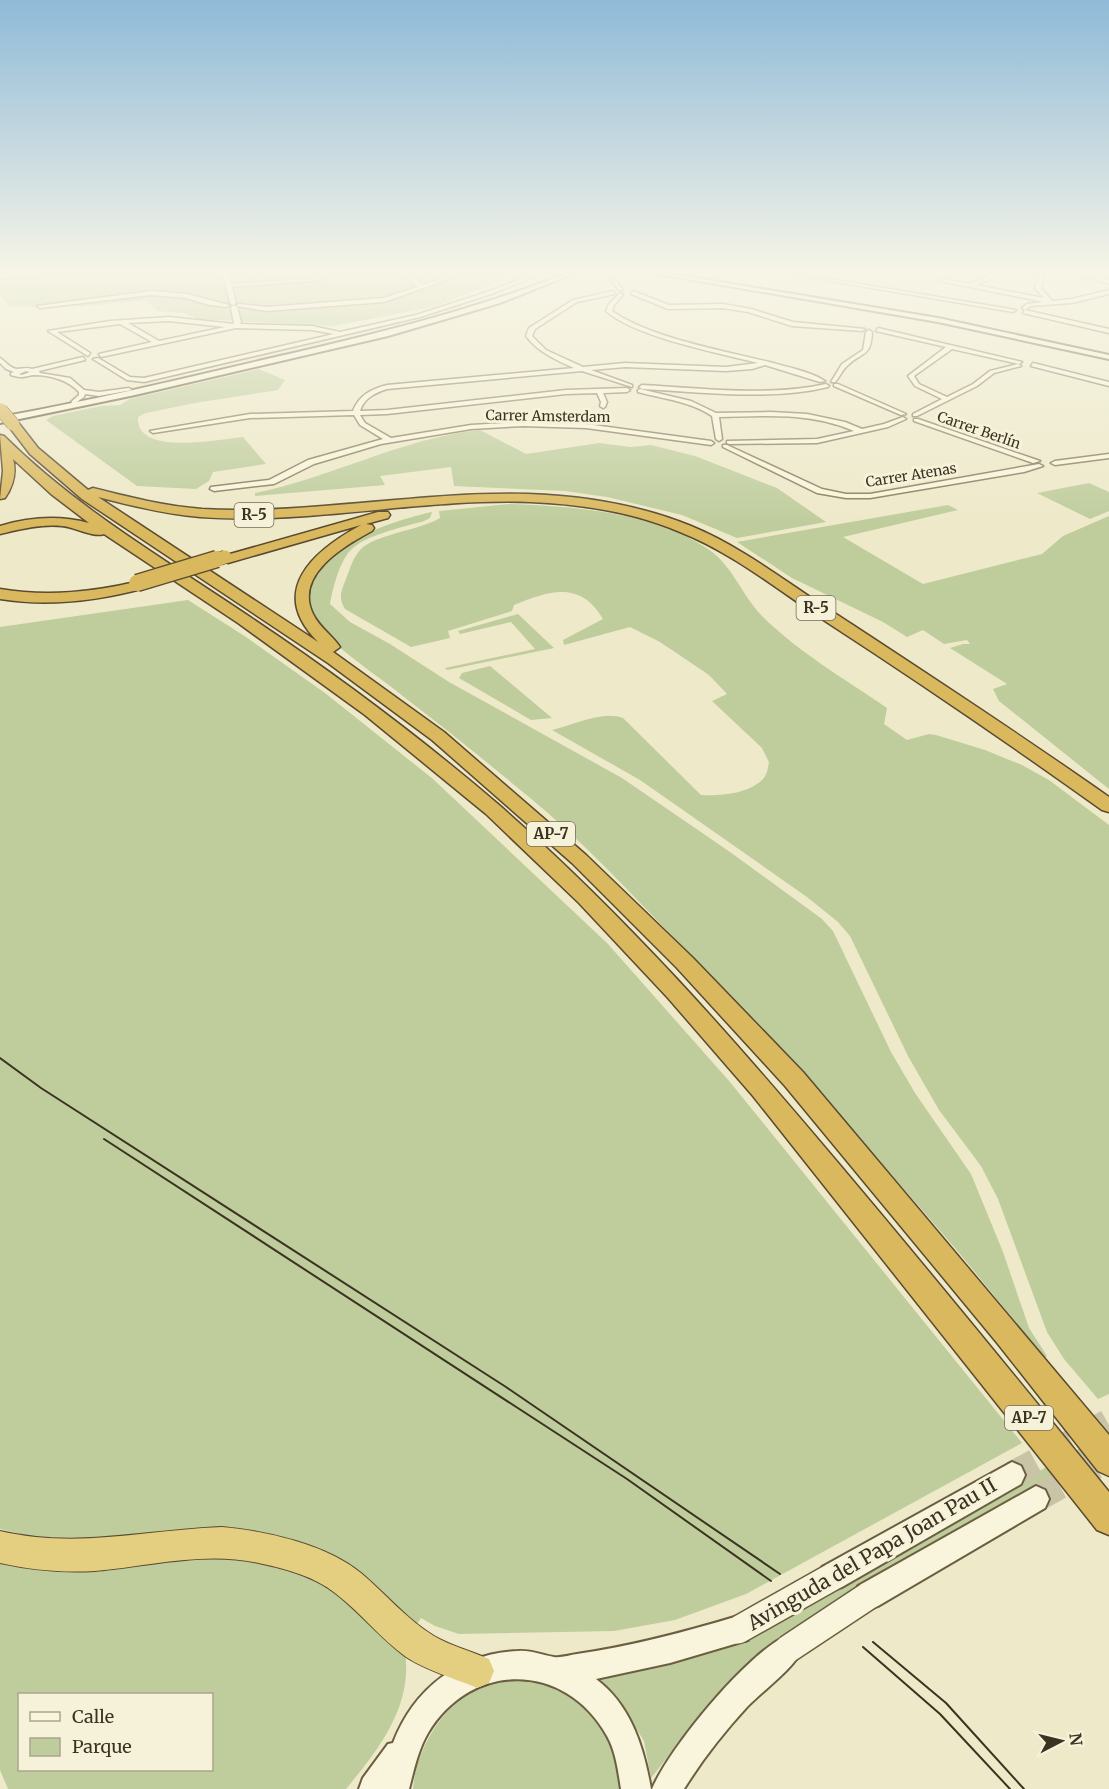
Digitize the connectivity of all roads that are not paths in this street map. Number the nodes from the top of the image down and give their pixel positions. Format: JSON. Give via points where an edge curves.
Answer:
{"nodes":[{"id":1,"x":84,"y":357,"type":"edge"},
{"id":2,"x":99,"y":357,"type":"edge"},
{"id":3,"x":240,"y":357,"type":"edge"},
{"id":4,"x":268,"y":357,"type":"edge"},
{"id":5,"x":285,"y":357,"type":"edge"},
{"id":6,"x":559,"y":357,"type":"edge"},
{"id":7,"x":745,"y":357,"type":"edge"},
{"id":8,"x":856,"y":357,"type":"edge"},
{"id":9,"x":936,"y":357,"type":"edge"},
{"id":10,"x":995,"y":357,"type":"edge"},
{"id":11,"x":0,"y":360,"type":"edge"},
{"id":12,"x":765,"y":363,"type":"junction"},
{"id":13,"x":1019,"y":364,"type":"junction"},
{"id":14,"x":582,"y":368,"type":"junction"},
{"id":15,"x":35,"y":372,"type":"junction"},
{"id":16,"x":824,"y":383,"type":"junction"},
{"id":17,"x":835,"y":383,"type":"junction"},
{"id":18,"x":1109,"y":384,"type":"edge"},
{"id":19,"x":628,"y":388,"type":"junction"},
{"id":20,"x":641,"y":389,"type":"junction"},
{"id":21,"x":129,"y":390,"type":"junction"},
{"id":22,"x":599,"y":391,"type":"junction"},
{"id":23,"x":82,"y":392,"type":"junction"},
{"id":24,"x":947,"y":399,"type":"junction"},
{"id":25,"x":74,"y":402,"type":"junction"},
{"id":26,"x":603,"y":406,"type":"dead end"},
{"id":27,"x":356,"y":413,"type":"junction"},
{"id":28,"x":715,"y":415,"type":"junction"},
{"id":29,"x":903,"y":417,"type":"junction"},
{"id":30,"x":915,"y":417,"type":"junction"},
{"id":31,"x":2,"y":420,"type":"edge"},
{"id":32,"x":153,"y":431,"type":"dead end"},
{"id":33,"x":860,"y":431,"type":"junction"},
{"id":34,"x":389,"y":440,"type":"junction"},
{"id":35,"x":724,"y":442,"type":"junction"},
{"id":36,"x":0,"y":447,"type":"edge"},
{"id":37,"x":34,"y":451,"type":"junction"},
{"id":38,"x":1109,"y":456,"type":"edge"},
{"id":39,"x":1037,"y":463,"type":"junction"},
{"id":40,"x":214,"y":489,"type":"dead end"},
{"id":41,"x":0,"y":495,"type":"edge"},
{"id":42,"x":488,"y":498,"type":"junction"},
{"id":43,"x":506,"y":501,"type":"junction"},
{"id":44,"x":0,"y":530,"type":"edge"},
{"id":45,"x":130,"y":546,"type":"junction"},
{"id":46,"x":227,"y":558,"type":"junction"},
{"id":47,"x":0,"y":593,"type":"edge"},
{"id":48,"x":1109,"y":806,"type":"edge"},
{"id":49,"x":1109,"y":815,"type":"edge"},
{"id":50,"x":579,"y":859,"type":"junction"},
{"id":51,"x":1109,"y":1460,"type":"edge"},
{"id":52,"x":1012,"y":1475,"type":"tunnel mouth"},
{"id":53,"x":1036,"y":1499,"type":"tunnel mouth"},
{"id":54,"x":1109,"y":1518,"type":"edge"},
{"id":55,"x":0,"y":1547,"type":"edge"},
{"id":56,"x":477,"y":1671,"type":"junction"},
{"id":57,"x":556,"y":1671,"type":"junction"},
{"id":58,"x":405,"y":1747,"type":"junction"},
{"id":59,"x":374,"y":1789,"type":"edge"},
{"id":60,"x":394,"y":1789,"type":"edge"},
{"id":61,"x":636,"y":1789,"type":"edge"},
{"id":62,"x":667,"y":1789,"type":"edge"}],
"edges":[{"from":1,"to":15,"type":"street"},
{"from":2,"to":3,"type":"street","via":[[134,381]]},
{"from":4,"to":21,"type":"main road"},
{"from":5,"to":31,"type":"main road"},
{"from":6,"to":14,"type":"street"},
{"from":7,"to":12,"type":"street"},
{"from":8,"to":17,"type":"street","via":[[843,366]]},
{"from":9,"to":24,"type":"street","via":[[911,376],[917,385]]},
{"from":10,"to":13,"type":"street"},
{"from":11,"to":15,"type":"street","via":[[8,368]]},
{"from":12,"to":14,"type":"street","via":[[736,369],[640,364]]},
{"from":12,"to":16,"type":"street"},
{"from":13,"to":18,"type":"street"},
{"from":13,"to":24,"type":"street","via":[[992,372]]},
{"from":14,"to":19,"type":"street"},
{"from":14,"to":27,"type":"street","via":[[387,387],[363,398]]},
{"from":15,"to":23,"type":"street","via":[[69,380]]},
{"from":16,"to":17,"type":"street"},
{"from":16,"to":20,"type":"street","via":[[803,390],[756,392]]},
{"from":17,"to":29,"type":"street"},
{"from":19,"to":20,"type":"street"},
{"from":19,"to":22,"type":"street"},
{"from":20,"to":28,"type":"street"},
{"from":21,"to":23,"type":"street"},
{"from":21,"to":25,"type":"main road"},
{"from":22,"to":26,"type":"street"},
{"from":22,"to":27,"type":"street"},
{"from":23,"to":25,"type":"street"},
{"from":24,"to":30,"type":"street"},
{"from":25,"to":31,"type":"main road"},
{"from":27,"to":32,"type":"street","via":[[249,416]]},
{"from":27,"to":34,"type":"street","via":[[362,424]]},
{"from":28,"to":33,"type":"street","via":[[812,415]]},
{"from":28,"to":35,"type":"street"},
{"from":29,"to":30,"type":"street","name":"Carrer Berlín"},
{"from":29,"to":33,"type":"street"},
{"from":30,"to":39,"type":"street","name":"Carrer Berlín"},
{"from":31,"to":37,"type":"highway","number":"AP-7"},
{"from":31,"to":45,"type":"highway","number":"AP-7","via":[[55,492]]},
{"from":33,"to":35,"type":"street","via":[[817,441]]},
{"from":34,"to":35,"type":"street","name":"Carrer Amsterdam","via":[[471,427],[539,424]]},
{"from":34,"to":40,"type":"street","name":"Carrer Amsterdam","via":[[311,462],[276,481]]},
{"from":35,"to":39,"type":"street","name":"Carrer Atenas","via":[[819,491],[852,497],[1024,470]]},
{"from":36,"to":41,"type":"highway","via":[[10,472]]},
{"from":37,"to":42,"type":"highway","number":"R-5","via":[[90,492],[137,506],[185,513],[254,515]]},
{"from":37,"to":50,"type":"highway","number":"AP-7","via":[[87,496],[334,660],[438,736]]},
{"from":38,"to":39,"type":"street"},
{"from":42,"to":46,"type":"highway","number":"R-5","via":[[398,509]]},
{"from":42,"to":48,"type":"highway","number":"R-5","via":[[555,499],[609,507],[658,519],[704,538],[873,645]]},
{"from":43,"to":46,"type":"highway","via":[[403,510]]},
{"from":43,"to":49,"type":"highway","via":[[618,512],[661,524],[716,548]]},
{"from":43,"to":50,"type":"highway","via":[[415,513],[356,533],[317,561],[305,582],[303,605],[308,622],[321,638],[491,773]]},
{"from":44,"to":45,"type":"highway","via":[[30,523],[69,523]]},
{"from":45,"to":54,"type":"highway","number":"AP-7","via":[[303,660],[389,723],[557,870],[765,1093]]},
{"from":46,"to":47,"type":"highway","bridge":true,"via":[[99,594],[31,598]]},
{"from":50,"to":51,"type":"highway","number":"AP-7","via":[[685,963],[794,1079]]},
{"from":52,"to":57,"type":"main road","name":"Avinguda del Papa Joan Pau II","bridge":true,"via":[[738,1630],[631,1659]]},
{"from":53,"to":62,"type":"main road","name":"Avinguda del Papa Joan Pau II","bridge":true,"via":[[868,1596],[788,1649],[740,1692],[686,1756]]},
{"from":55,"to":56,"type":"highway","via":[[45,1555],[114,1554],[195,1544],[254,1546],[298,1559],[346,1580],[417,1645]]},
{"from":56,"to":57,"type":"main road","via":[[521,1663]]},
{"from":56,"to":58,"type":"main road","via":[[448,1688],[423,1714]]},
{"from":57,"to":61,"type":"main road","via":[[588,1690],[614,1720],[631,1758]]},
{"from":58,"to":59,"type":"main road"},
{"from":58,"to":60,"type":"main road"}]}
